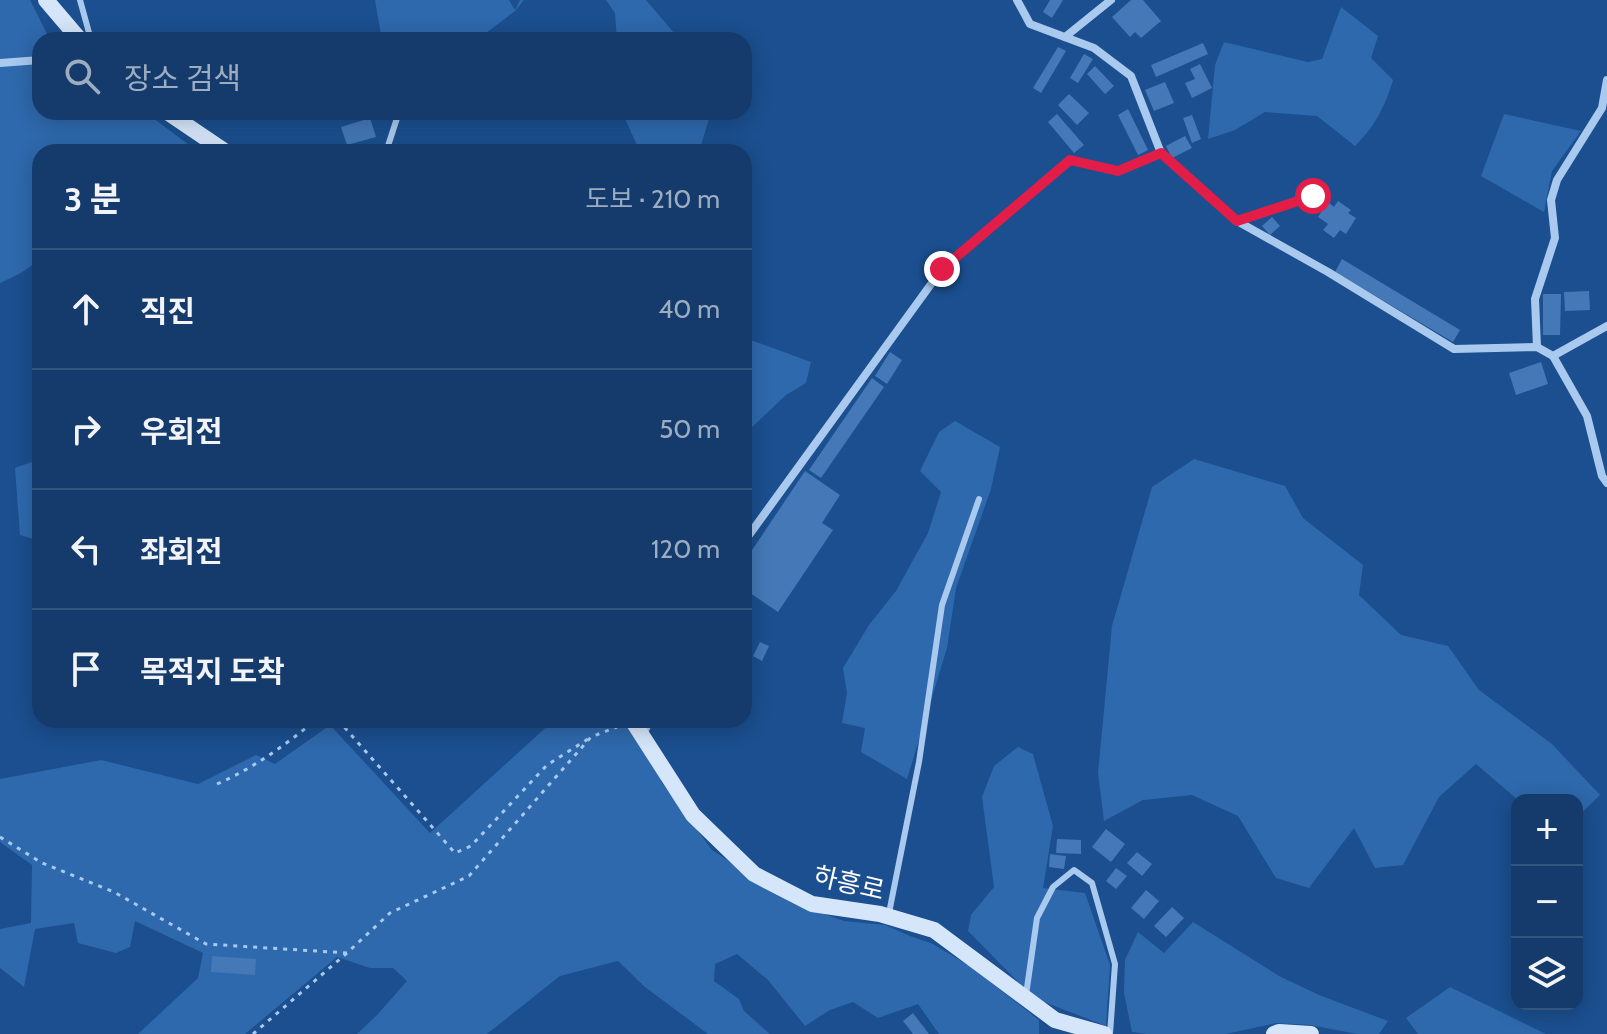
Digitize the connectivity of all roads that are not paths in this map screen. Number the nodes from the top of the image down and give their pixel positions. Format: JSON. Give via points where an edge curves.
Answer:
{"nodes":[{"id":1,"x":46,"y":0,"type":"edge"},
{"id":2,"x":80,"y":0,"type":"edge"},
{"id":3,"x":1017,"y":0,"type":"edge"},
{"id":4,"x":1111,"y":0,"type":"edge"},
{"id":5,"x":73,"y":32,"type":"edge"},
{"id":6,"x":89,"y":32,"type":"edge"},
{"id":7,"x":1065,"y":37,"type":"junction"},
{"id":8,"x":32,"y":61,"type":"edge"},
{"id":9,"x":0,"y":63,"type":"edge"},
{"id":10,"x":1607,"y":80,"type":"edge"},
{"id":11,"x":179,"y":120,"type":"edge"},
{"id":12,"x":396,"y":120,"type":"edge"},
{"id":13,"x":214,"y":144,"type":"edge"},
{"id":14,"x":389,"y":144,"type":"edge"},
{"id":15,"x":1161,"y":153,"type":"junction"},
{"id":16,"x":1313,"y":196,"type":"dead end"},
{"id":17,"x":1237,"y":221,"type":"junction"},
{"id":18,"x":1607,"y":326,"type":"edge"},
{"id":19,"x":1537,"y":347,"type":"junction"},
{"id":20,"x":1553,"y":356,"type":"junction"},
{"id":21,"x":1607,"y":483,"type":"edge"},
{"id":22,"x":979,"y":499,"type":"dead end"},
{"id":23,"x":752,"y":531,"type":"edge"},
{"id":24,"x":637,"y":728,"type":"edge"},
{"id":25,"x":646,"y":728,"type":"edge"},
{"id":26,"x":642,"y":737,"type":"junction"},
{"id":27,"x":888,"y":917,"type":"junction"},
{"id":28,"x":1026,"y":999,"type":"junction"},
{"id":29,"x":1107,"y":1034,"type":"edge"},
{"id":30,"x":1274,"y":1034,"type":"edge"},
{"id":31,"x":1311,"y":1034,"type":"edge"}],
"edges":[{"from":1,"to":5,"type":"street"},
{"from":2,"to":6,"type":"lane"},
{"from":3,"to":7,"type":"street","via":[[1030,24]]},
{"from":4,"to":7,"type":"street"},
{"from":7,"to":15,"type":"street","via":[[1094,48],[1131,76]]},
{"from":8,"to":9,"type":"street"},
{"from":10,"to":19,"type":"street","via":[[1602,108],[1557,180],[1551,200],[1555,238],[1535,299]]},
{"from":11,"to":13,"type":"street"},
{"from":12,"to":14,"type":"lane"},
{"from":15,"to":17,"type":"street"},
{"from":15,"to":23,"type":"street","via":[[1118,171],[1070,160],[942,269]]},
{"from":16,"to":17,"type":"street"},
{"from":17,"to":19,"type":"street","via":[[1454,349]]},
{"from":18,"to":20,"type":"street"},
{"from":19,"to":20,"type":"street"},
{"from":20,"to":21,"type":"street","via":[[1587,416]]},
{"from":22,"to":27,"type":"lane","via":[[942,605],[919,762]]},
{"from":24,"to":26,"type":"street","name":"하흥로"},
{"from":25,"to":26,"type":"street"},
{"from":26,"to":27,"type":"street","name":"하흥로","via":[[693,815],[754,874],[812,904]]},
{"from":27,"to":28,"type":"street","name":"하흥로","via":[[934,930]]},
{"from":28,"to":29,"type":"street","name":"하흥로","via":[[1055,1020]]},
{"from":28,"to":29,"type":"lane","via":[[1037,918],[1053,887],[1074,870],[1092,883],[1115,964]]},
{"from":30,"to":31,"type":"street"}]}
